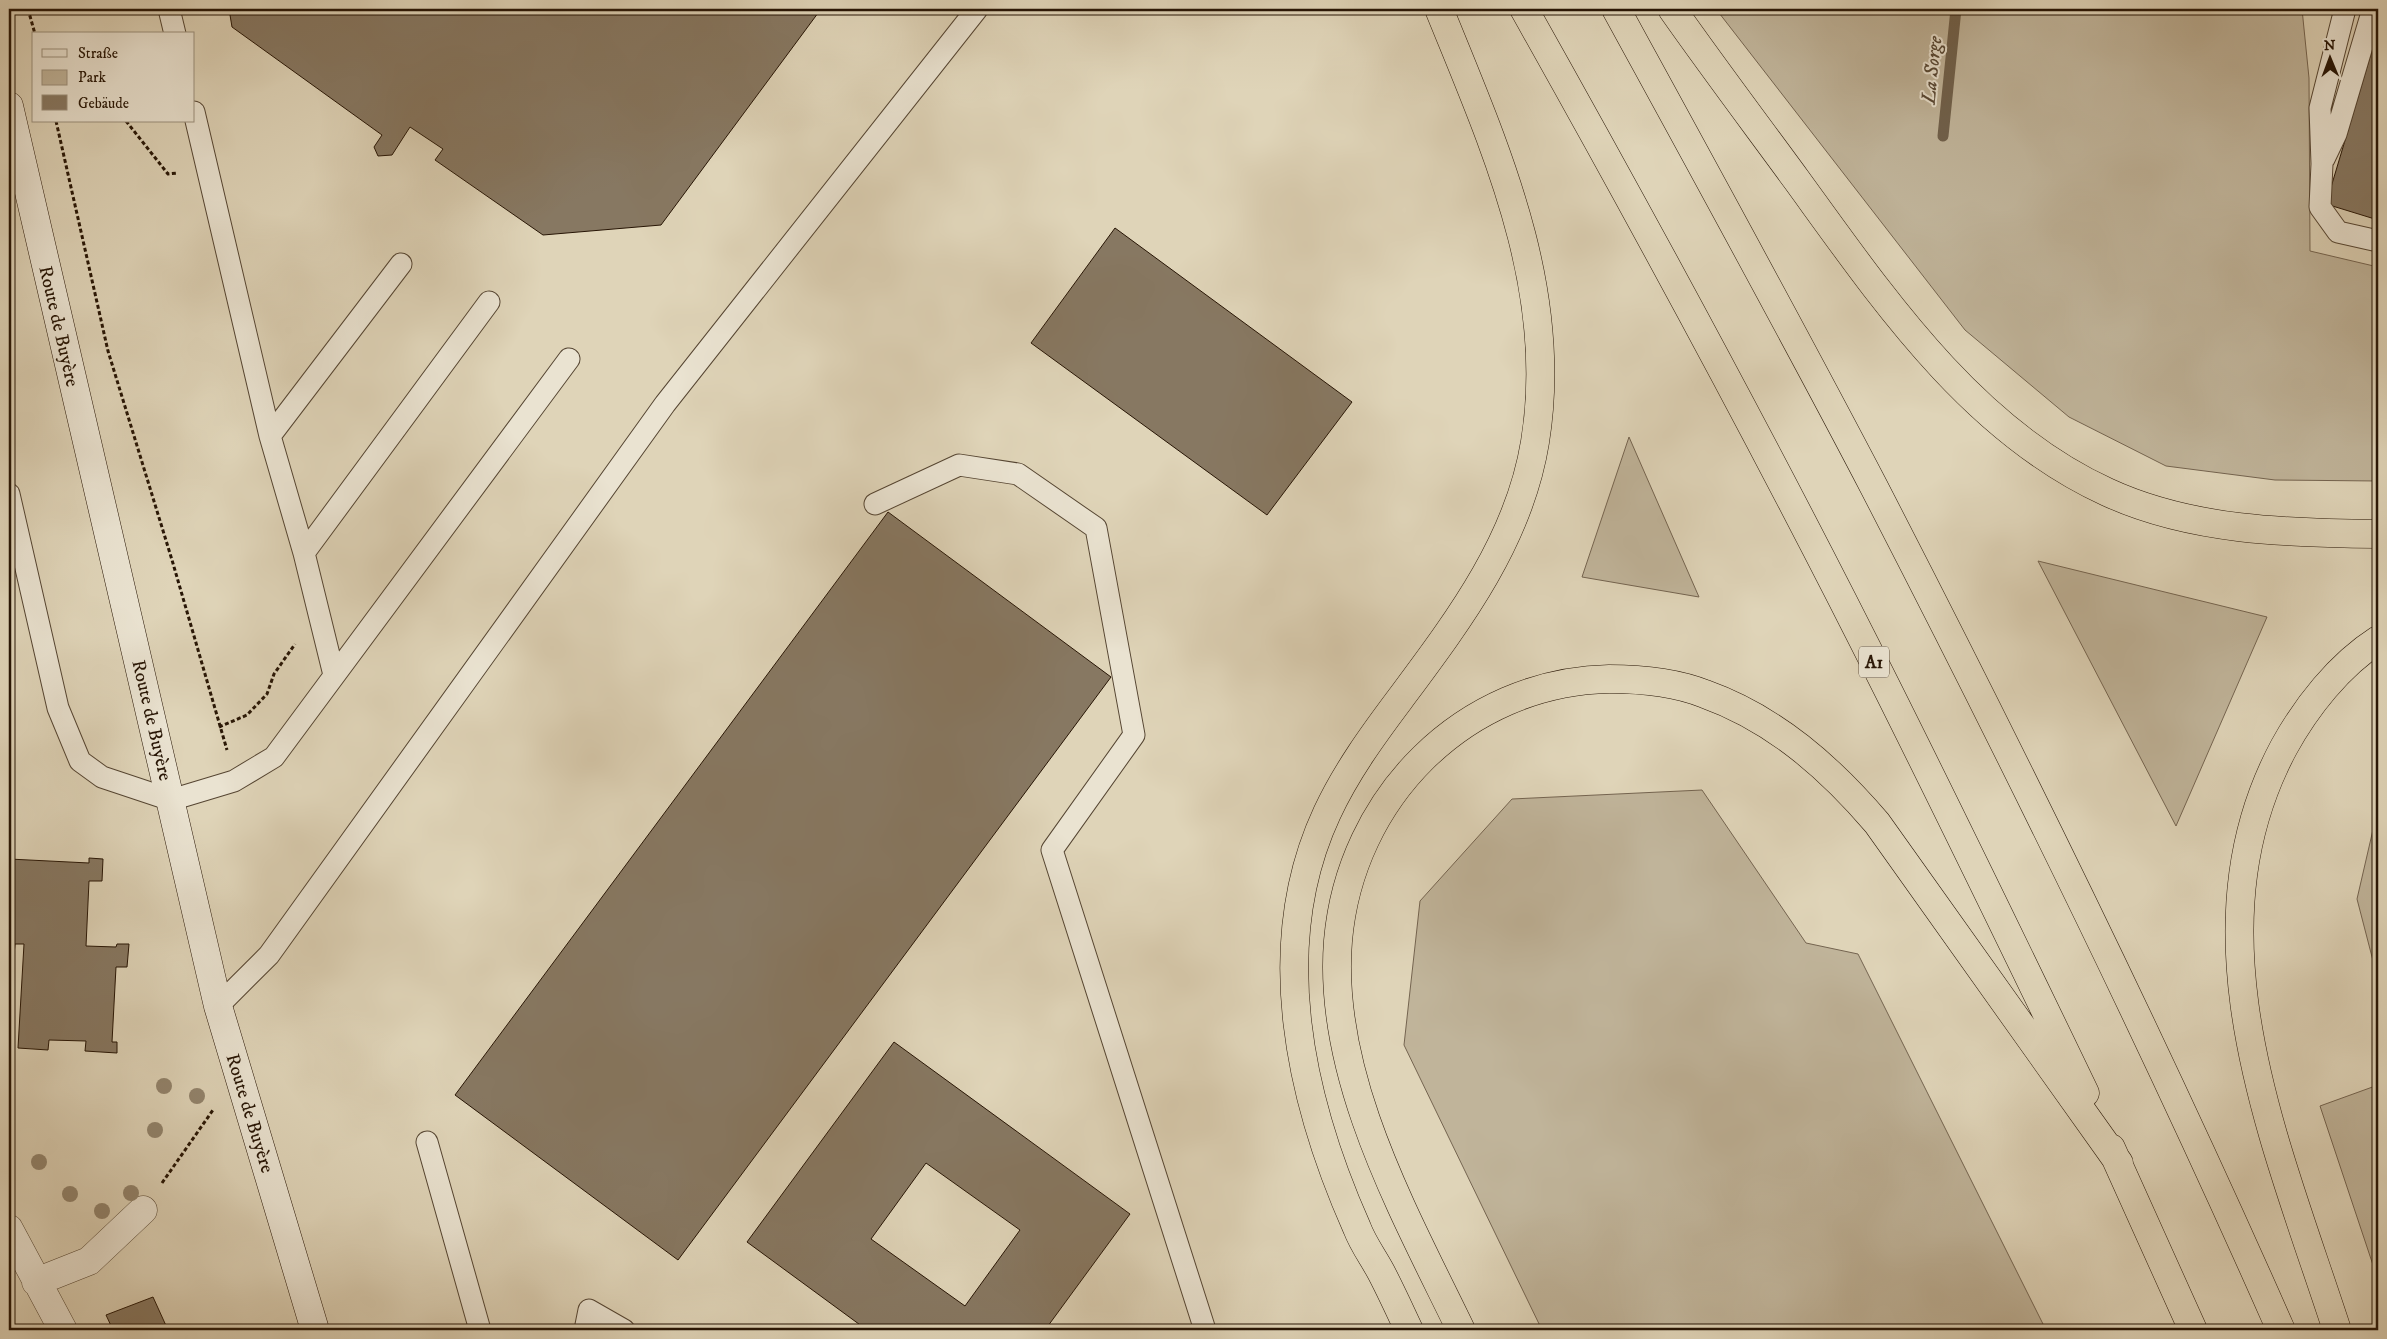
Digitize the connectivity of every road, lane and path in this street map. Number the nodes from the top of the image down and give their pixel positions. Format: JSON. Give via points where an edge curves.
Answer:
{"nodes":[{"id":1,"x":28,"y":9,"type":"edge"},
{"id":2,"x":169,"y":9,"type":"edge"},
{"id":3,"x":977,"y":9,"type":"edge"},
{"id":4,"x":1439,"y":9,"type":"edge"},
{"id":5,"x":1524,"y":9,"type":"edge"},
{"id":6,"x":1616,"y":9,"type":"edge"},
{"id":7,"x":1672,"y":9,"type":"edge"},
{"id":8,"x":2345,"y":9,"type":"edge"},
{"id":9,"x":2373,"y":9,"type":"edge"},
{"id":10,"x":34,"y":32,"type":"edge"},
{"id":11,"x":175,"y":32,"type":"edge"},
{"id":12,"x":9,"y":106,"type":"edge"},
{"id":13,"x":195,"y":116,"type":"edge"},
{"id":14,"x":56,"y":122,"type":"edge"},
{"id":15,"x":127,"y":122,"type":"edge"},
{"id":16,"x":2322,"y":164,"type":"junction"},
{"id":17,"x":181,"y":173,"type":"dead end"},
{"id":18,"x":2374,"y":236,"type":"edge"},
{"id":19,"x":402,"y":264,"type":"dead end"},
{"id":20,"x":489,"y":302,"type":"dead end"},
{"id":21,"x":569,"y":359,"type":"dead end"},
{"id":22,"x":270,"y":436,"type":"junction"},
{"id":23,"x":9,"y":494,"type":"edge"},
{"id":24,"x":875,"y":504,"type":"dead end"},
{"id":25,"x":2378,"y":534,"type":"edge"},
{"id":26,"x":304,"y":553,"type":"junction"},
{"id":27,"x":2378,"y":640,"type":"edge"},
{"id":28,"x":334,"y":676,"type":"junction"},
{"id":29,"x":228,"y":753,"type":"dead end"},
{"id":30,"x":171,"y":800,"type":"junction"},
{"id":31,"x":218,"y":1006,"type":"junction"},
{"id":32,"x":239,"y":1074,"type":"junction"},
{"id":33,"x":427,"y":1142,"type":"dead end"},
{"id":34,"x":2119,"y":1164,"type":"junction"},
{"id":35,"x":143,"y":1210,"type":"joint"},
{"id":36,"x":9,"y":1229,"type":"edge"},
{"id":37,"x":36,"y":1282,"type":"junction"},
{"id":38,"x":55,"y":1328,"type":"edge"},
{"id":39,"x":315,"y":1330,"type":"edge"},
{"id":40,"x":480,"y":1330,"type":"edge"},
{"id":41,"x":585,"y":1330,"type":"edge"},
{"id":42,"x":624,"y":1330,"type":"edge"},
{"id":43,"x":1205,"y":1330,"type":"edge"},
{"id":44,"x":1408,"y":1330,"type":"edge"},
{"id":45,"x":1461,"y":1330,"type":"edge"},
{"id":46,"x":2193,"y":1330,"type":"edge"},
{"id":47,"x":2281,"y":1330,"type":"edge"},
{"id":48,"x":2337,"y":1330,"type":"edge"}],
"edges":[{"from":1,"to":10,"type":"path"},
{"from":2,"to":11,"type":"lane"},
{"from":3,"to":31,"type":"lane","via":[[665,404],[269,955]]},
{"from":4,"to":44,"type":"highway","via":[[1506,179],[1525,243],[1540,342],[1535,442],[1519,506],[1490,567],[1438,648],[1360,755],[1327,812],[1305,875],[1295,941],[1294,974],[1299,1041],[1323,1138],[1358,1231]]},
{"from":5,"to":34,"type":"highway","number":"A1","via":[[1807,532],[1965,844]]},
{"from":6,"to":47,"type":"highway","via":[[1797,342],[1956,647],[2105,950]]},
{"from":7,"to":25,"type":"highway","via":[[1813,203],[1908,326],[1968,393],[2015,434],[2066,470],[2107,492],[2154,510],[2216,524]]},
{"from":8,"to":16,"type":"lane","via":[[2320,108]]},
{"from":9,"to":16,"type":"lane","via":[[2336,134]]},
{"from":12,"to":30,"type":"main road","name":"Route de Buyère"},
{"from":13,"to":22,"type":"lane"},
{"from":14,"to":29,"type":"path","via":[[108,351]]},
{"from":15,"to":17,"type":"path","via":[[168,174]]},
{"from":16,"to":18,"type":"lane","via":[[2320,207],[2338,232]]},
{"from":19,"to":22,"type":"lane"},
{"from":20,"to":26,"type":"lane"},
{"from":21,"to":28,"type":"lane"},
{"from":22,"to":26,"type":"lane"},
{"from":23,"to":30,"type":"lane","via":[[58,708],[80,761],[102,777]]},
{"from":24,"to":43,"type":"lane","via":[[959,465],[1018,474],[1096,528],[1134,735],[1052,850]]},
{"from":26,"to":28,"type":"lane"},
{"from":27,"to":48,"type":"highway","via":[[2330,683],[2292,733],[2262,795],[2244,860],[2240,895],[2241,982],[2250,1039],[2267,1110]]},
{"from":28,"to":30,"type":"lane","via":[[274,757],[234,781]]},
{"from":30,"to":31,"type":"main road","name":"Route de Buyère"},
{"from":31,"to":32,"type":"main road","name":"Route de Buyère"},
{"from":32,"to":35,"type":"path"},
{"from":32,"to":39,"type":"main road","name":"Route de Buyère"},
{"from":33,"to":40,"type":"lane"},
{"from":34,"to":45,"type":"highway","via":[[1877,824],[1856,798],[1809,754],[1760,720],[1703,693],[1630,679],[1555,685],[1478,715],[1420,759],[1368,830],[1356,856],[1342,912],[1338,949],[1339,1001],[1358,1094],[1407,1219]]},
{"from":34,"to":46,"type":"highway","number":"A1"},
{"from":35,"to":37,"type":"main road","via":[[89,1260]]},
{"from":36,"to":37,"type":"main road"},
{"from":37,"to":38,"type":"main road"},
{"from":41,"to":42,"type":"lane","via":[[589,1310]]}]}
